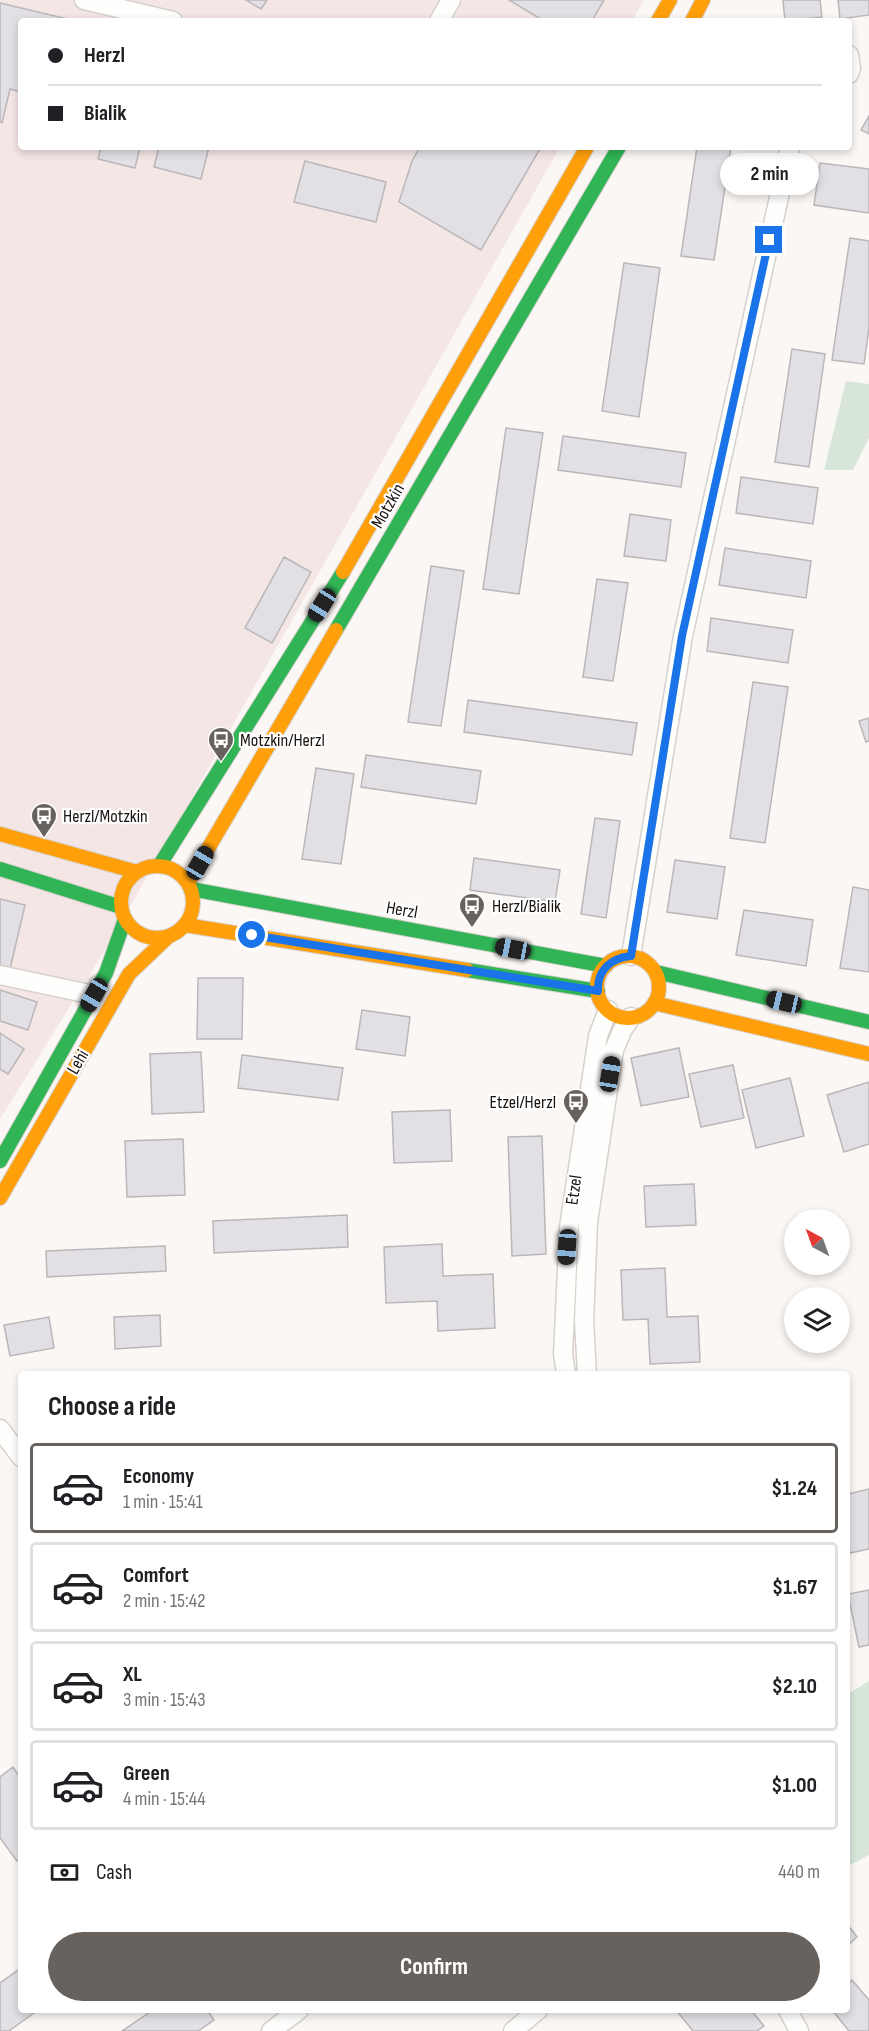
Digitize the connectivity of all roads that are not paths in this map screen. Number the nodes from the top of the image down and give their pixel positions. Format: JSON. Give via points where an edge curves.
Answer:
{"nodes":[{"id":1,"x":451,"y":0,"type":"edge"},
{"id":2,"x":670,"y":0,"type":"edge"},
{"id":3,"x":703,"y":0,"type":"edge"},
{"id":4,"x":91,"y":1,"type":"edge"},
{"id":5,"x":161,"y":18,"type":"edge"},
{"id":6,"x":441,"y":18,"type":"edge"},
{"id":7,"x":660,"y":18,"type":"edge"},
{"id":8,"x":694,"y":18,"type":"edge"},
{"id":9,"x":584,"y":150,"type":"edge"},
{"id":10,"x":617,"y":150,"type":"edge"},
{"id":11,"x":789,"y":150,"type":"edge"},
{"id":12,"x":0,"y":834,"type":"edge"},
{"id":13,"x":159,"y":866,"type":"junction"},
{"id":14,"x":0,"y":869,"type":"edge"},
{"id":15,"x":137,"y":872,"type":"junction"},
{"id":16,"x":190,"y":886,"type":"junction"},
{"id":17,"x":123,"y":913,"type":"junction"},
{"id":18,"x":185,"y":925,"type":"junction"},
{"id":19,"x":169,"y":936,"type":"junction"},
{"id":20,"x":631,"y":956,"type":"junction"},
{"id":21,"x":606,"y":966,"type":"junction"},
{"id":22,"x":656,"y":972,"type":"junction"},
{"id":23,"x":0,"y":975,"type":"edge"},
{"id":24,"x":598,"y":991,"type":"junction"},
{"id":25,"x":94,"y":995,"type":"junction"},
{"id":26,"x":654,"y":1003,"type":"junction"},
{"id":27,"x":608,"y":1010,"type":"junction"},
{"id":28,"x":631,"y":1017,"type":"junction"},
{"id":29,"x":869,"y":1022,"type":"edge"},
{"id":30,"x":869,"y":1054,"type":"edge"},
{"id":31,"x":0,"y":1161,"type":"edge"},
{"id":32,"x":0,"y":1198,"type":"edge"},
{"id":33,"x":566,"y":1371,"type":"edge"},
{"id":34,"x":587,"y":1371,"type":"edge"},
{"id":35,"x":0,"y":1429,"type":"edge"},
{"id":36,"x":18,"y":1453,"type":"edge"},
{"id":37,"x":295,"y":2013,"type":"edge"},
{"id":38,"x":534,"y":2013,"type":"edge"},
{"id":39,"x":790,"y":2013,"type":"edge"},
{"id":40,"x":271,"y":2031,"type":"edge"},
{"id":41,"x":513,"y":2031,"type":"edge"},
{"id":42,"x":799,"y":2031,"type":"edge"}],
"edges":[{"from":1,"to":6,"type":"street"},
{"from":2,"to":7,"type":"street"},
{"from":3,"to":8,"type":"street"},
{"from":4,"to":5,"type":"street"},
{"from":9,"to":13,"type":"street","name":"Motzkin","via":[[360,545]]},
{"from":10,"to":16,"type":"street","name":"Motzkin"},
{"from":11,"to":20,"type":"street","via":[[682,636]]},
{"from":12,"to":15,"type":"street"},
{"from":13,"to":15,"type":"street"},
{"from":13,"to":16,"type":"street","via":[[180,874]]},
{"from":14,"to":17,"type":"street"},
{"from":15,"to":17,"type":"street","via":[[123,890]]},
{"from":16,"to":18,"type":"street","via":[[193,902]]},
{"from":16,"to":21,"type":"street","name":"Herzl"},
{"from":17,"to":19,"type":"street","via":[[138,933],[148,937]]},
{"from":17,"to":25,"type":"street","name":"Lehi","via":[[117,945]]},
{"from":18,"to":19,"type":"street"},
{"from":18,"to":24,"type":"street"},
{"from":19,"to":32,"type":"street","name":"Lehi","via":[[129,974]]},
{"from":20,"to":21,"type":"street"},
{"from":20,"to":22,"type":"street","via":[[645,961]]},
{"from":21,"to":24,"type":"street","via":[[599,978]]},
{"from":22,"to":26,"type":"street","via":[[659,988]]},
{"from":22,"to":29,"type":"street"},
{"from":23,"to":25,"type":"street"},
{"from":24,"to":27,"type":"street"},
{"from":25,"to":31,"type":"street","name":"Lehi"},
{"from":26,"to":28,"type":"street","via":[[644,1013]]},
{"from":26,"to":30,"type":"street"},
{"from":27,"to":28,"type":"street"},
{"from":27,"to":33,"type":"street","name":"Etzel","via":[[598,1036],[569,1227]]},
{"from":28,"to":34,"type":"street","name":"Etzel","via":[[614,1050],[588,1222],[584,1321]]},
{"from":35,"to":36,"type":"street"},
{"from":37,"to":40,"type":"street"},
{"from":38,"to":41,"type":"street"},
{"from":39,"to":42,"type":"street"}]}
